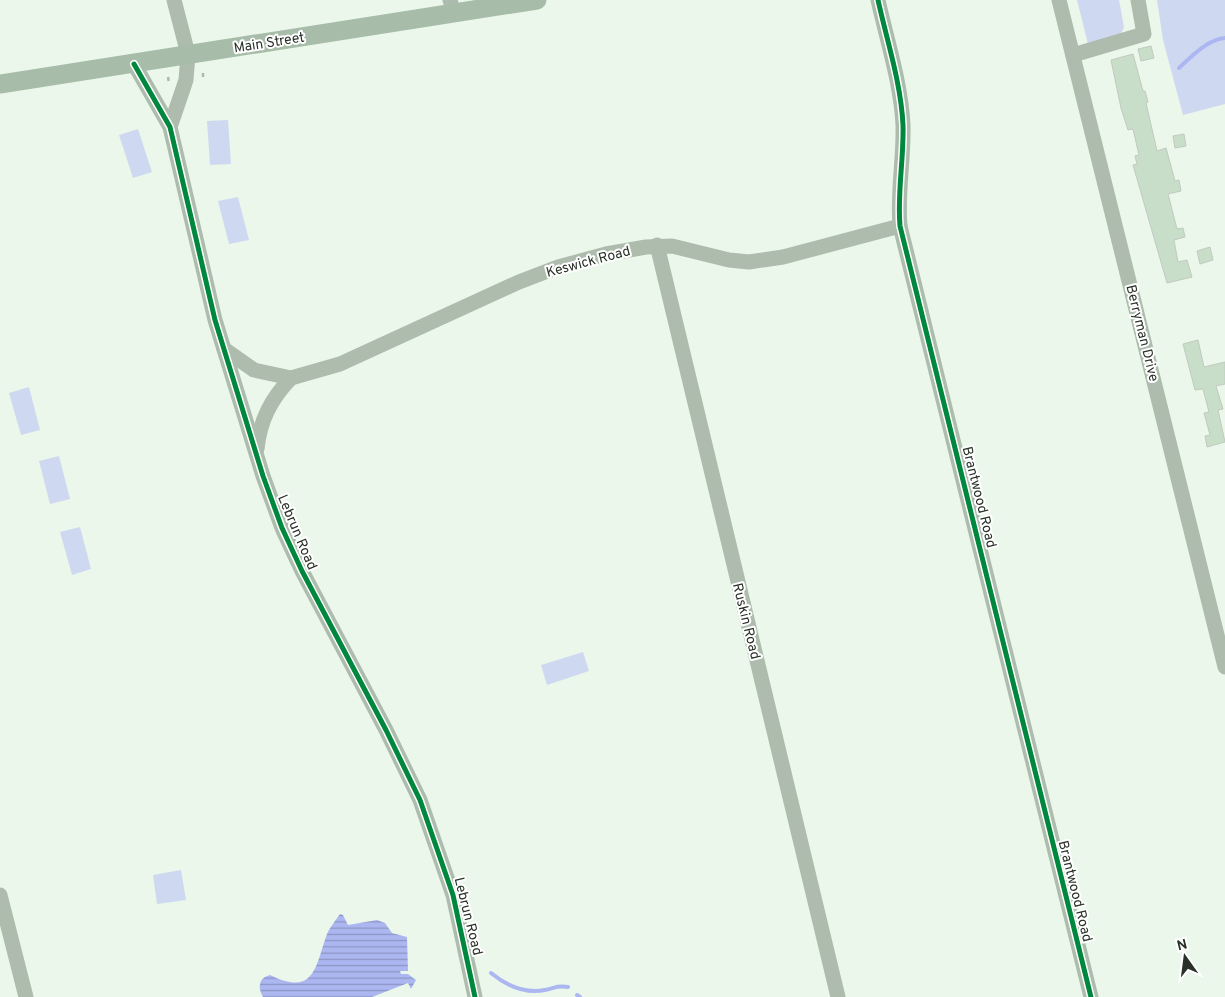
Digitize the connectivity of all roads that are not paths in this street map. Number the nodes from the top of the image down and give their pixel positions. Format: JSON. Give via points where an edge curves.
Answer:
{"nodes":[{"id":1,"x":174,"y":0,"type":"edge"},
{"id":2,"x":537,"y":0,"type":"edge"},
{"id":3,"x":878,"y":0,"type":"edge"},
{"id":4,"x":1059,"y":0,"type":"edge"},
{"id":5,"x":1138,"y":0,"type":"edge"},
{"id":6,"x":452,"y":6,"type":"edge"},
{"id":7,"x":188,"y":54,"type":"junction"},
{"id":8,"x":1073,"y":55,"type":"junction"},
{"id":9,"x":134,"y":64,"type":"junction"},
{"id":10,"x":0,"y":84,"type":"edge"},
{"id":11,"x":170,"y":127,"type":"junction"},
{"id":12,"x":900,"y":226,"type":"junction"},
{"id":13,"x":657,"y":245,"type":"junction"},
{"id":14,"x":223,"y":348,"type":"junction"},
{"id":15,"x":291,"y":378,"type":"junction"},
{"id":16,"x":257,"y":457,"type":"junction"},
{"id":17,"x":1225,"y":667,"type":"edge"},
{"id":18,"x":0,"y":895,"type":"edge"},
{"id":19,"x":26,"y":997,"type":"edge"},
{"id":20,"x":475,"y":997,"type":"edge"},
{"id":21,"x":838,"y":997,"type":"edge"},
{"id":22,"x":1091,"y":997,"type":"edge"}],
"edges":[{"from":1,"to":7,"type":"street"},
{"from":2,"to":6,"type":"main road","name":"Main Street"},
{"from":3,"to":12,"type":"street","name":"Brantwood Road","via":[[898,84],[903,125]]},
{"from":4,"to":8,"type":"street","name":"Berryman Drive"},
{"from":5,"to":8,"type":"street","via":[[1144,34]]},
{"from":6,"to":7,"type":"main road","name":"Main Street"},
{"from":7,"to":9,"type":"main road","name":"Main Street"},
{"from":7,"to":11,"type":"street","via":[[186,80]]},
{"from":8,"to":17,"type":"street","name":"Berryman Drive"},
{"from":9,"to":10,"type":"main road","name":"Main Street"},
{"from":9,"to":11,"type":"street","name":"Lebrun Road"},
{"from":11,"to":14,"type":"street","name":"Lebrun Road"},
{"from":12,"to":13,"type":"street","name":"Keswick Road","via":[[783,257],[749,262],[687,248]]},
{"from":12,"to":22,"type":"street","name":"Brantwood Road"},
{"from":13,"to":15,"type":"street","name":"Keswick Road","via":[[558,267],[340,364]]},
{"from":13,"to":21,"type":"street","name":"Ruskin Road"},
{"from":14,"to":15,"type":"street","name":"Keswick Road","via":[[254,370]]},
{"from":14,"to":16,"type":"street","name":"Lebrun Road"},
{"from":15,"to":16,"type":"street","via":[[265,414],[258,435]]},
{"from":16,"to":20,"type":"street","name":"Lebrun Road","via":[[282,528],[302,571],[420,800],[453,895]]},
{"from":18,"to":19,"type":"street"}]}
